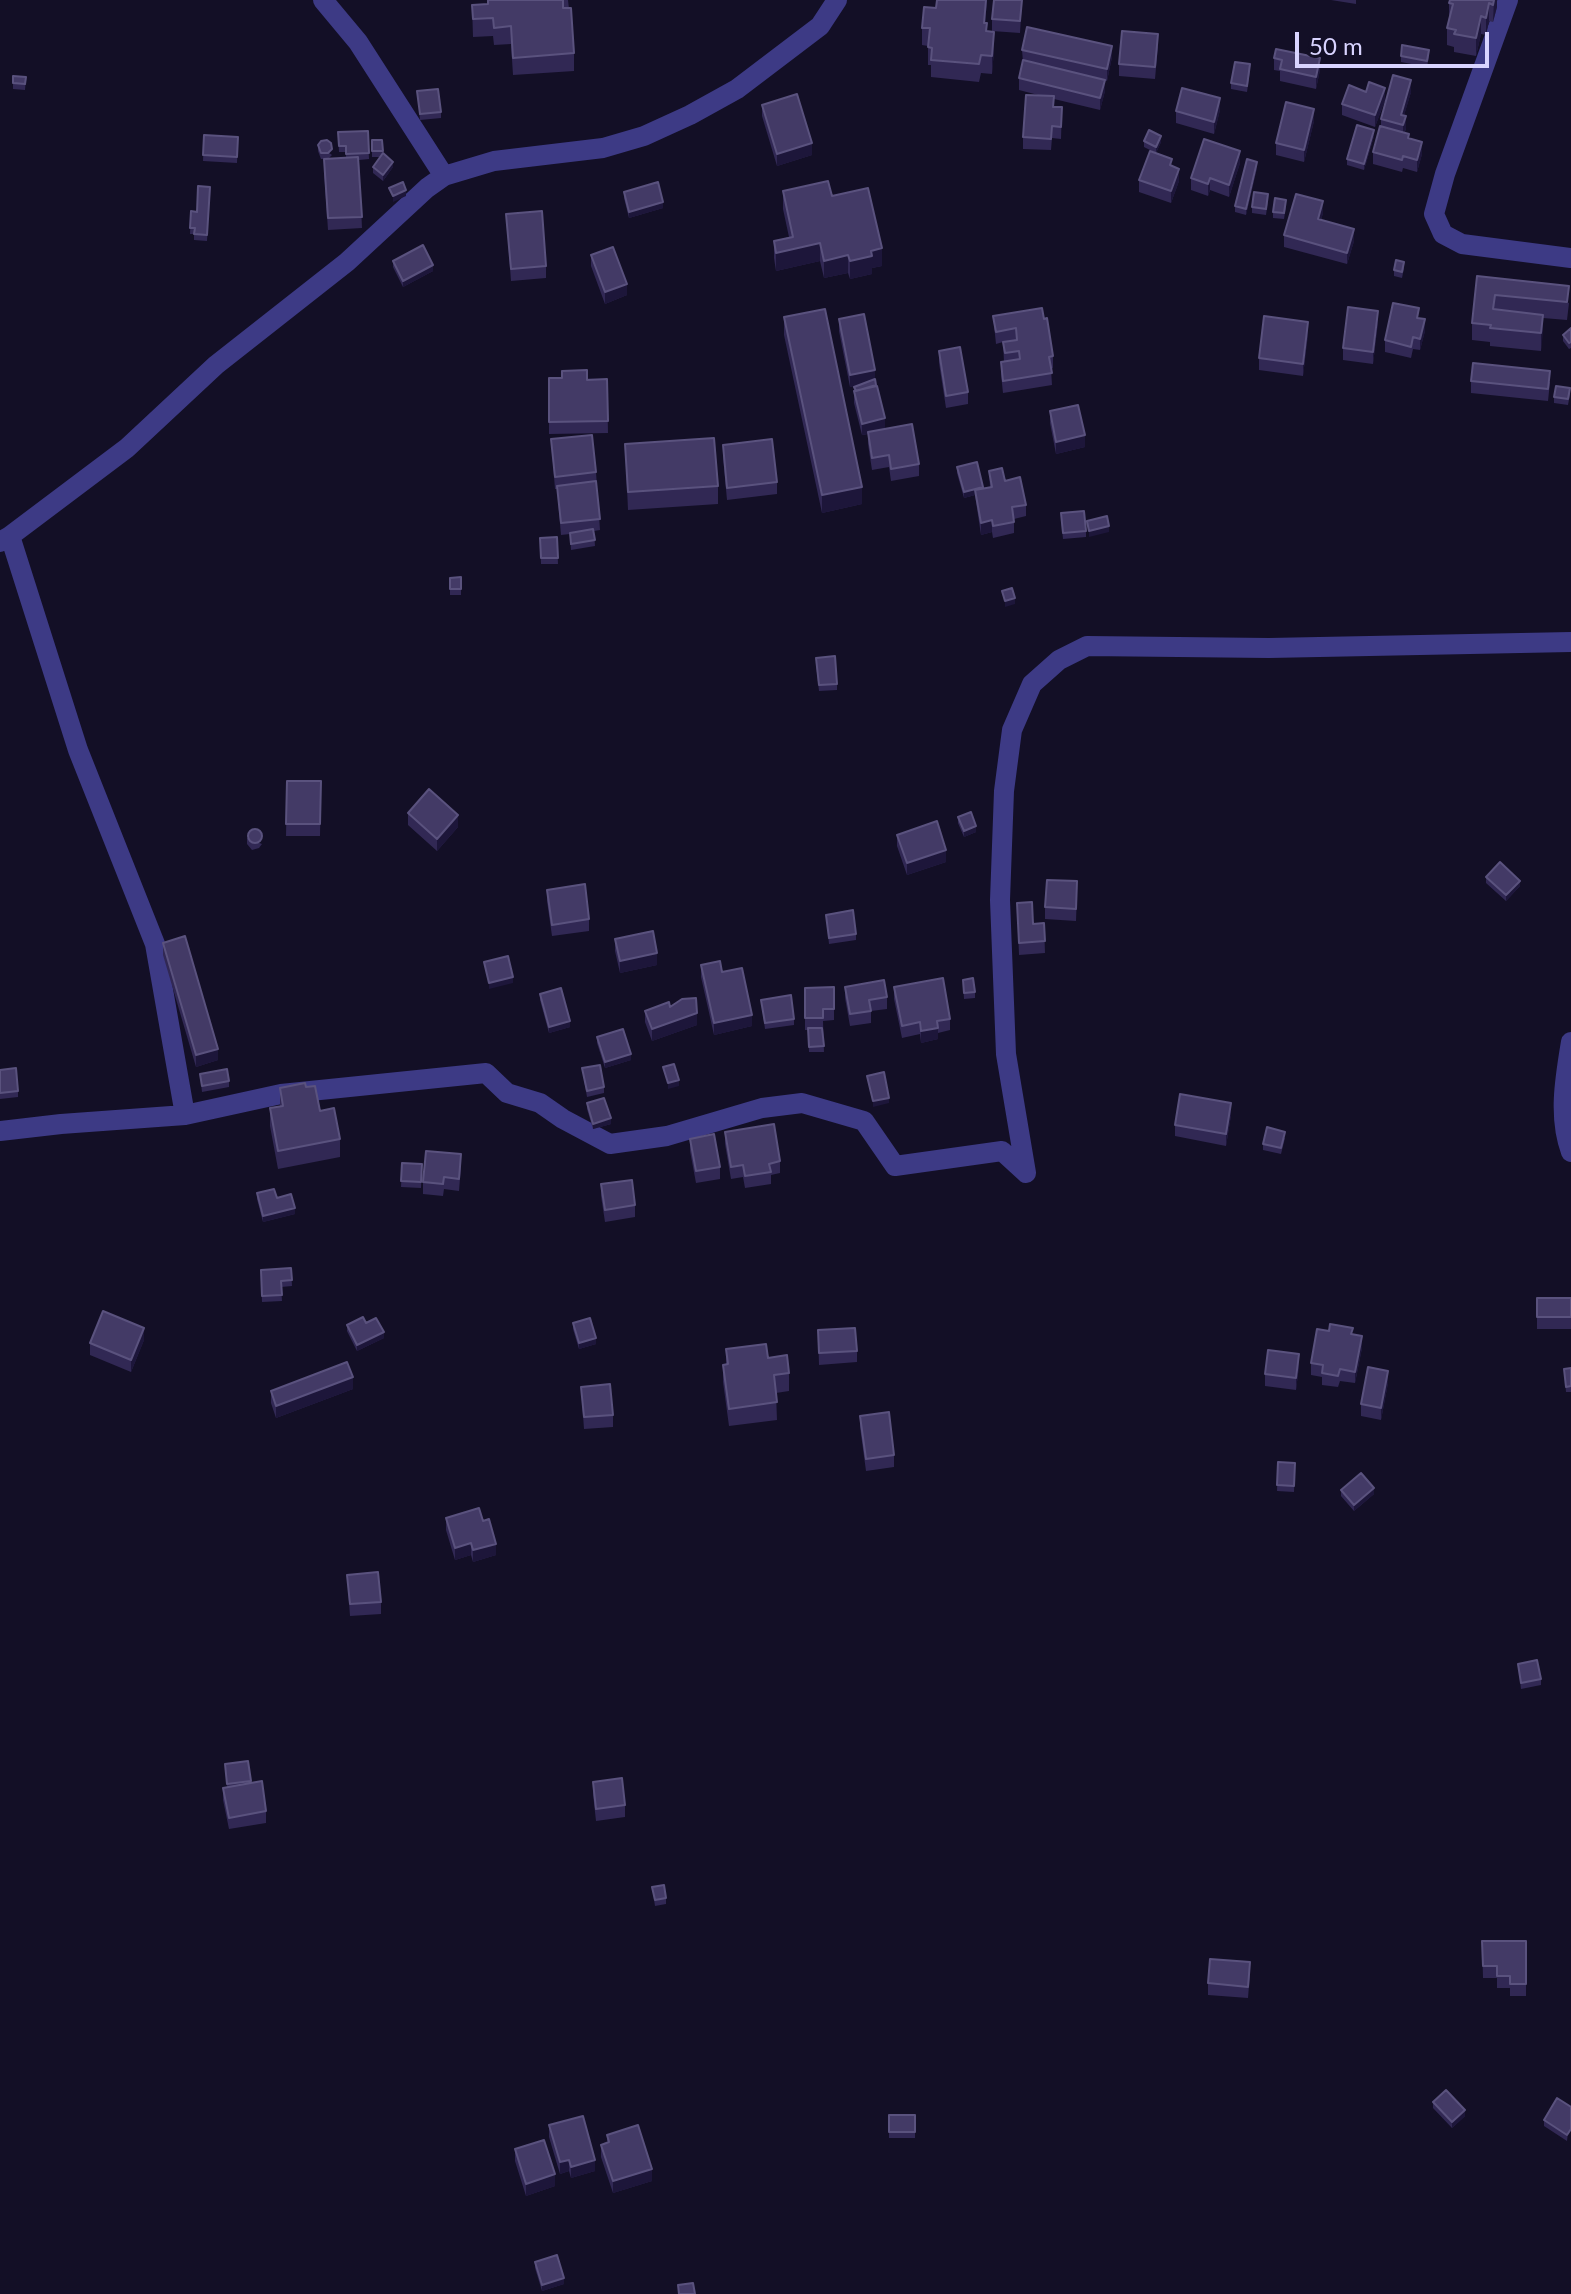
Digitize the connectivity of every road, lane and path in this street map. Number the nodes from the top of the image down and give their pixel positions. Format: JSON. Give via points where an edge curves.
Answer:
{"nodes":[{"id":1,"x":323,"y":0,"type":"edge"},
{"id":2,"x":837,"y":0,"type":"edge"},
{"id":3,"x":1508,"y":0,"type":"edge"},
{"id":4,"x":444,"y":176,"type":"junction"},
{"id":5,"x":1571,"y":258,"type":"edge"},
{"id":6,"x":5,"y":539,"type":"edge"},
{"id":7,"x":1571,"y":642,"type":"edge"},
{"id":8,"x":1571,"y":1042,"type":"edge"},
{"id":9,"x":185,"y":1115,"type":"junction"},
{"id":10,"x":0,"y":1131,"type":"edge"},
{"id":11,"x":1571,"y":1152,"type":"edge"}],
"edges":[{"from":1,"to":4,"type":"street","via":[[358,42]]},
{"from":2,"to":4,"type":"street","via":[[820,26],[737,89],[644,136],[603,148],[494,161]]},
{"from":3,"to":5,"type":"street","via":[[1434,214],[1443,234],[1462,244]]},
{"from":4,"to":6,"type":"street","via":[[347,262],[216,365],[127,448]]},
{"from":6,"to":9,"type":"street","via":[[78,750],[155,944]]},
{"from":7,"to":9,"type":"street","via":[[1087,646],[1059,660],[1032,684],[1012,730],[1000,900],[1006,1054],[1026,1173],[1002,1151],[895,1166],[864,1121],[802,1103],[762,1108],[667,1136],[610,1144],[540,1103],[507,1093],[486,1073],[281,1094]]},
{"from":8,"to":11,"type":"street","via":[[1563,1095],[1564,1134]]},
{"from":9,"to":10,"type":"street"}]}
